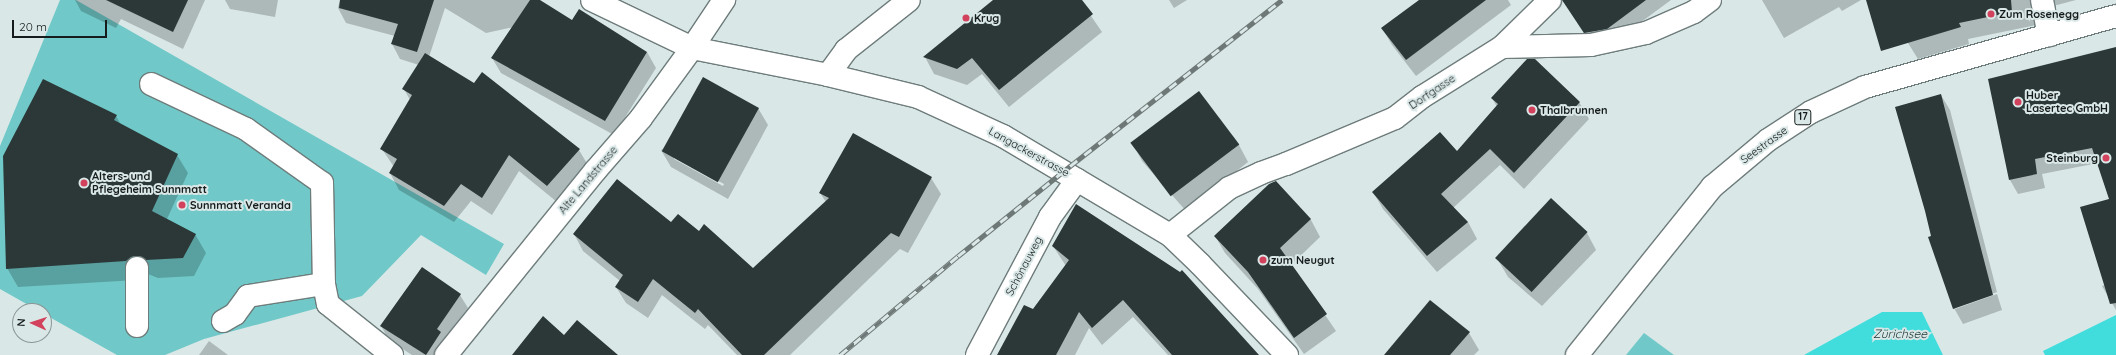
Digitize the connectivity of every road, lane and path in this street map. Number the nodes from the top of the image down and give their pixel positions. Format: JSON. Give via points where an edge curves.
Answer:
{"nodes":[{"id":1,"x":592,"y":0,"type":"edge"},
{"id":2,"x":724,"y":0,"type":"edge"},
{"id":3,"x":909,"y":0,"type":"edge"},
{"id":4,"x":1550,"y":0,"type":"edge"},
{"id":5,"x":1710,"y":0,"type":"edge"},
{"id":6,"x":2042,"y":0,"type":"edge"},
{"id":7,"x":2116,"y":16,"type":"edge"},
{"id":8,"x":2049,"y":35,"type":"junction"},
{"id":9,"x":1502,"y":47,"type":"junction"},
{"id":10,"x":692,"y":48,"type":"junction"},
{"id":11,"x":828,"y":75,"type":"junction"},
{"id":12,"x":151,"y":84,"type":"dead end"},
{"id":13,"x":1077,"y":180,"type":"junction"},
{"id":14,"x":1170,"y":235,"type":"junction"},
{"id":15,"x":137,"y":268,"type":"dead end"},
{"id":16,"x":324,"y":284,"type":"junction"},
{"id":17,"x":223,"y":321,"type":"dead end"},
{"id":18,"x":137,"y":326,"type":"dead end"},
{"id":19,"x":392,"y":355,"type":"edge"},
{"id":20,"x":446,"y":355,"type":"edge"},
{"id":21,"x":977,"y":355,"type":"edge"},
{"id":22,"x":1287,"y":355,"type":"edge"},
{"id":23,"x":1577,"y":355,"type":"edge"}],
"edges":[{"from":1,"to":10,"type":"street","name":"Langackerstrasse"},
{"from":2,"to":10,"type":"street","name":"Alte Landstrasse"},
{"from":3,"to":11,"type":"street","via":[[846,50]]},
{"from":4,"to":9,"type":"street","name":"Dorfgasse"},
{"from":5,"to":9,"type":"street","via":[[1694,12],[1646,32],[1591,45]]},
{"from":6,"to":8,"type":"street"},
{"from":7,"to":8,"type":"street","name":"Seestrasse","number":"17"},
{"from":8,"to":23,"type":"street","name":"Seestrasse","number":"17","via":[[1865,87],[1811,112],[1768,140],[1712,187]]},
{"from":9,"to":14,"type":"street","name":"Dorfgasse","via":[[1422,96],[1395,118],[1229,188]]},
{"from":10,"to":11,"type":"street","name":"Langackerstrasse"},
{"from":10,"to":20,"type":"street","name":"Alte Landstrasse","via":[[641,118]]},
{"from":11,"to":13,"type":"street","name":"Langackerstrasse","via":[[918,97],[1003,136]]},
{"from":12,"to":16,"type":"street","via":[[246,129],[322,183]]},
{"from":13,"to":14,"type":"street","name":"Langackerstrasse"},
{"from":13,"to":21,"type":"street","name":"Schönauweg","via":[[1050,217]]},
{"from":14,"to":22,"type":"street","name":"Langackerstrasse"},
{"from":15,"to":18,"type":"street"},
{"from":16,"to":17,"type":"street","via":[[248,296],[235,314]]},
{"from":16,"to":19,"type":"street","via":[[328,304]]}]}
